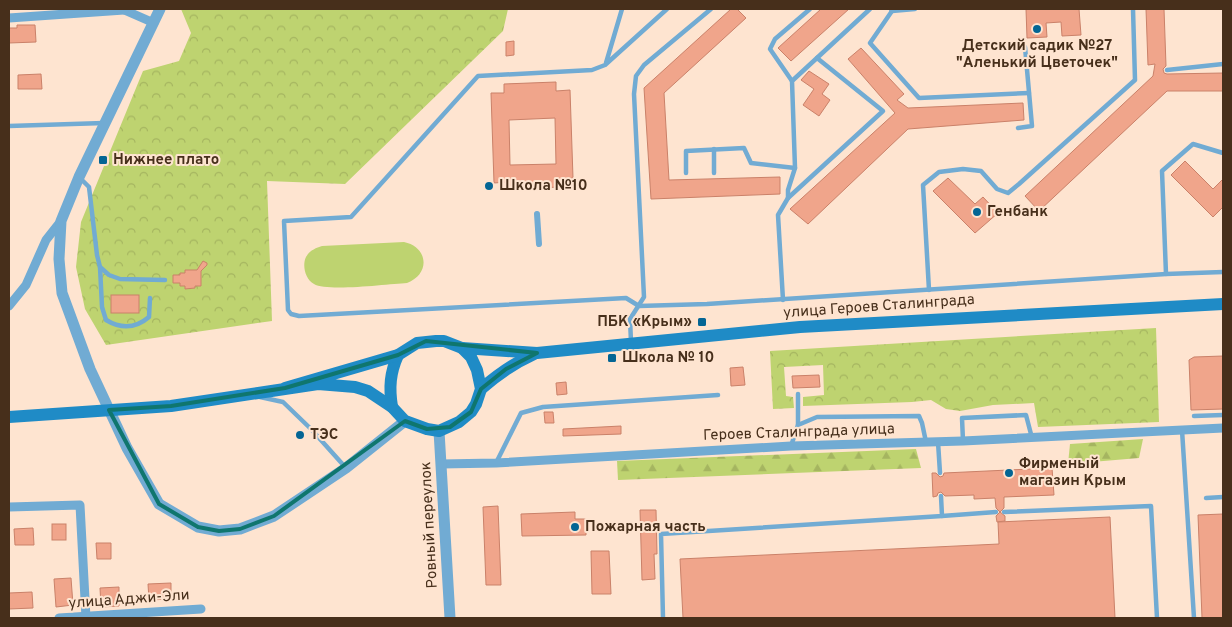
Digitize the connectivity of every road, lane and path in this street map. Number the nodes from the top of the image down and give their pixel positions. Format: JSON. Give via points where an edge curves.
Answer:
{"nodes":[{"id":1,"x":124,"y":9,"type":"edge"},
{"id":2,"x":160,"y":9,"type":"edge"},
{"id":3,"x":622,"y":9,"type":"edge"},
{"id":4,"x":668,"y":9,"type":"edge"},
{"id":5,"x":711,"y":9,"type":"edge"},
{"id":6,"x":810,"y":9,"type":"edge"},
{"id":7,"x":870,"y":9,"type":"edge"},
{"id":8,"x":915,"y":9,"type":"edge"},
{"id":9,"x":1133,"y":9,"type":"edge"},
{"id":10,"x":892,"y":10,"type":"edge"},
{"id":11,"x":9,"y":18,"type":"edge"},
{"id":12,"x":154,"y":23,"type":"junction"},
{"id":13,"x":1025,"y":47,"type":"dead end"},
{"id":14,"x":817,"y":58,"type":"junction"},
{"id":15,"x":1223,"y":64,"type":"edge"},
{"id":16,"x":605,"y":65,"type":"junction"},
{"id":17,"x":1167,"y":70,"type":"dead end"},
{"id":18,"x":792,"y":81,"type":"junction"},
{"id":19,"x":1029,"y":93,"type":"junction"},
{"id":20,"x":104,"y":123,"type":"junction"},
{"id":21,"x":9,"y":126,"type":"edge"},
{"id":22,"x":1018,"y":128,"type":"dead end"},
{"id":23,"x":714,"y":149,"type":"junction"},
{"id":24,"x":1223,"y":152,"type":"edge"},
{"id":25,"x":795,"y":168,"type":"junction"},
{"id":26,"x":686,"y":173,"type":"dead end"},
{"id":27,"x":714,"y":173,"type":"dead end"},
{"id":28,"x":79,"y":177,"type":"junction"},
{"id":29,"x":788,"y":198,"type":"junction"},
{"id":30,"x":537,"y":214,"type":"dead end"},
{"id":31,"x":61,"y":221,"type":"junction"},
{"id":32,"x":539,"y":244,"type":"dead end"},
{"id":33,"x":100,"y":267,"type":"junction"},
{"id":34,"x":1223,"y":272,"type":"edge"},
{"id":35,"x":1166,"y":274,"type":"junction"},
{"id":36,"x":165,"y":280,"type":"dead end"},
{"id":37,"x":929,"y":290,"type":"junction"},
{"id":38,"x":150,"y":298,"type":"dead end"},
{"id":39,"x":783,"y":300,"type":"junction"},
{"id":40,"x":1223,"y":304,"type":"edge"},
{"id":41,"x":9,"y":306,"type":"edge"},
{"id":42,"x":639,"y":306,"type":"junction"},
{"id":43,"x":631,"y":343,"type":"junction"},
{"id":44,"x":462,"y":348,"type":"junction"},
{"id":45,"x":537,"y":354,"type":"junction"},
{"id":46,"x":398,"y":355,"type":"junction"},
{"id":47,"x":285,"y":388,"type":"junction"},
{"id":48,"x":480,"y":389,"type":"junction"},
{"id":49,"x":798,"y":394,"type":"dead end"},
{"id":50,"x":718,"y":395,"type":"dead end"},
{"id":51,"x":236,"y":396,"type":"junction"},
{"id":52,"x":392,"y":407,"type":"junction"},
{"id":53,"x":1223,"y":415,"type":"edge"},
{"id":54,"x":1194,"y":416,"type":"dead end"},
{"id":55,"x":9,"y":417,"type":"edge"},
{"id":56,"x":405,"y":421,"type":"junction"},
{"id":57,"x":798,"y":425,"type":"junction"},
{"id":58,"x":1223,"y":428,"type":"edge"},
{"id":59,"x":439,"y":430,"type":"junction"},
{"id":60,"x":1182,"y":430,"type":"junction"},
{"id":61,"x":1032,"y":438,"type":"junction"},
{"id":62,"x":962,"y":441,"type":"junction"},
{"id":63,"x":926,"y":442,"type":"junction"},
{"id":64,"x":938,"y":442,"type":"junction"},
{"id":65,"x":791,"y":446,"type":"junction"},
{"id":66,"x":496,"y":463,"type":"junction"},
{"id":67,"x":441,"y":464,"type":"junction"},
{"id":68,"x":346,"y":468,"type":"junction"},
{"id":69,"x":940,"y":473,"type":"dead end"},
{"id":70,"x":942,"y":496,"type":"dead end"},
{"id":71,"x":1223,"y":497,"type":"edge"},
{"id":72,"x":1206,"y":498,"type":"dead end"},
{"id":73,"x":9,"y":507,"type":"edge"},
{"id":74,"x":996,"y":512,"type":"dead end"},
{"id":75,"x":1004,"y":512,"type":"dead end"},
{"id":76,"x":942,"y":516,"type":"junction"},
{"id":77,"x":201,"y":609,"type":"dead end"},
{"id":78,"x":86,"y":617,"type":"edge"},
{"id":79,"x":59,"y":618,"type":"edge"},
{"id":80,"x":450,"y":618,"type":"edge"},
{"id":81,"x":663,"y":618,"type":"edge"},
{"id":82,"x":1156,"y":618,"type":"edge"},
{"id":83,"x":1194,"y":618,"type":"edge"}],
"edges":[{"from":1,"to":11,"type":"street"},
{"from":1,"to":12,"type":"street"},
{"from":2,"to":12,"type":"street"},
{"from":3,"to":16,"type":"lane"},
{"from":4,"to":16,"type":"lane"},
{"from":5,"to":42,"type":"lane","via":[[644,65],[636,76],[634,94],[644,297]]},
{"from":6,"to":18,"type":"lane","via":[[775,39],[770,49]]},
{"from":7,"to":14,"type":"lane"},
{"from":8,"to":10,"type":"lane"},
{"from":9,"to":37,"type":"lane","via":[[1135,80],[1008,193],[997,188],[981,171],[963,169],[939,172],[923,185]]},
{"from":10,"to":19,"type":"lane","via":[[870,43],[919,98]]},
{"from":12,"to":20,"type":"street"},
{"from":13,"to":19,"type":"lane"},
{"from":14,"to":18,"type":"lane"},
{"from":14,"to":29,"type":"lane","via":[[883,111]]},
{"from":15,"to":17,"type":"lane"},
{"from":16,"to":42,"type":"lane","via":[[592,70],[478,76],[351,217],[284,221],[287,306],[291,314],[299,316],[626,298]]},
{"from":18,"to":25,"type":"lane"},
{"from":19,"to":22,"type":"lane","via":[[1032,126]]},
{"from":20,"to":21,"type":"lane"},
{"from":20,"to":28,"type":"street"},
{"from":23,"to":25,"type":"lane","via":[[744,148],[751,163]]},
{"from":23,"to":26,"type":"lane","via":[[686,151]]},
{"from":23,"to":27,"type":"lane"},
{"from":24,"to":35,"type":"lane","via":[[1193,144],[1162,171]]},
{"from":25,"to":29,"type":"lane"},
{"from":28,"to":31,"type":"street"},
{"from":28,"to":33,"type":"lane","via":[[89,187]]},
{"from":29,"to":39,"type":"lane","via":[[778,215]]},
{"from":30,"to":32,"type":"street"},
{"from":31,"to":41,"type":"street","via":[[46,240],[26,285]]},
{"from":31,"to":68,"type":"street","via":[[59,259],[62,292],[90,369],[127,448],[159,504],[198,527],[219,531],[240,529],[274,516]]},
{"from":33,"to":36,"type":"lane","via":[[120,279]]},
{"from":33,"to":38,"type":"lane","via":[[102,307],[106,320],[117,326],[142,323],[149,317]]},
{"from":34,"to":35,"type":"lane"},
{"from":35,"to":37,"type":"lane"},
{"from":37,"to":39,"type":"lane"},
{"from":39,"to":42,"type":"lane"},
{"from":40,"to":43,"type":"main road","name":"улица Героев Сталинграда","via":[[800,327]]},
{"from":42,"to":43,"type":"lane","via":[[630,319]]},
{"from":43,"to":45,"type":"main road","name":"улица Героев Сталинграда"},
{"from":44,"to":45,"type":"main road","name":"улица Героев Сталинграда"},
{"from":44,"to":46,"type":"main road","via":[[444,341],[426,341]]},
{"from":44,"to":48,"type":"main road","via":[[471,357]]},
{"from":45,"to":48,"type":"main road","name":"улица Героев Сталинграда","via":[[520,360]]},
{"from":46,"to":47,"type":"main road"},
{"from":46,"to":52,"type":"main road","via":[[390,377]]},
{"from":47,"to":51,"type":"main road"},
{"from":47,"to":52,"type":"main road","via":[[318,384],[355,386]]},
{"from":48,"to":59,"type":"main road","via":[[471,412],[459,422]]},
{"from":49,"to":57,"type":"lane"},
{"from":50,"to":66,"type":"lane","via":[[543,408],[521,413]]},
{"from":51,"to":55,"type":"main road","via":[[171,406]]},
{"from":51,"to":68,"type":"lane","via":[[283,402]]},
{"from":52,"to":56,"type":"main road"},
{"from":53,"to":54,"type":"lane"},
{"from":56,"to":59,"type":"main road"},
{"from":56,"to":68,"type":"street"},
{"from":57,"to":63,"type":"lane","via":[[816,417],[919,416]]},
{"from":57,"to":65,"type":"lane"},
{"from":58,"to":60,"type":"street"},
{"from":59,"to":67,"type":"street","name":"Ровный переулок"},
{"from":60,"to":61,"type":"street","name":"Героев Сталинграда улица"},
{"from":60,"to":83,"type":"lane"},
{"from":61,"to":62,"type":"street","name":"Героев Сталинграда улица"},
{"from":61,"to":62,"type":"lane","via":[[1026,415],[1018,415],[962,418]]},
{"from":62,"to":64,"type":"street","name":"Героев Сталинграда улица"},
{"from":63,"to":64,"type":"street","name":"Героев Сталинграда улица"},
{"from":63,"to":65,"type":"street","name":"Героев Сталинграда улица"},
{"from":64,"to":69,"type":"lane"},
{"from":65,"to":66,"type":"street","name":"Героев Сталинграда улица"},
{"from":66,"to":67,"type":"street","name":"Героев Сталинграда улица"},
{"from":67,"to":80,"type":"street","name":"Ровный переулок"},
{"from":70,"to":76,"type":"lane"},
{"from":71,"to":72,"type":"lane"},
{"from":73,"to":78,"type":"street","via":[[80,505]]},
{"from":74,"to":76,"type":"lane"},
{"from":75,"to":82,"type":"lane","via":[[1151,506]]},
{"from":76,"to":81,"type":"lane","via":[[661,534]]},
{"from":77,"to":78,"type":"street","name":"улица Аджи-Эли"},
{"from":78,"to":79,"type":"street","name":"улица Аджи-Эли"}]}
